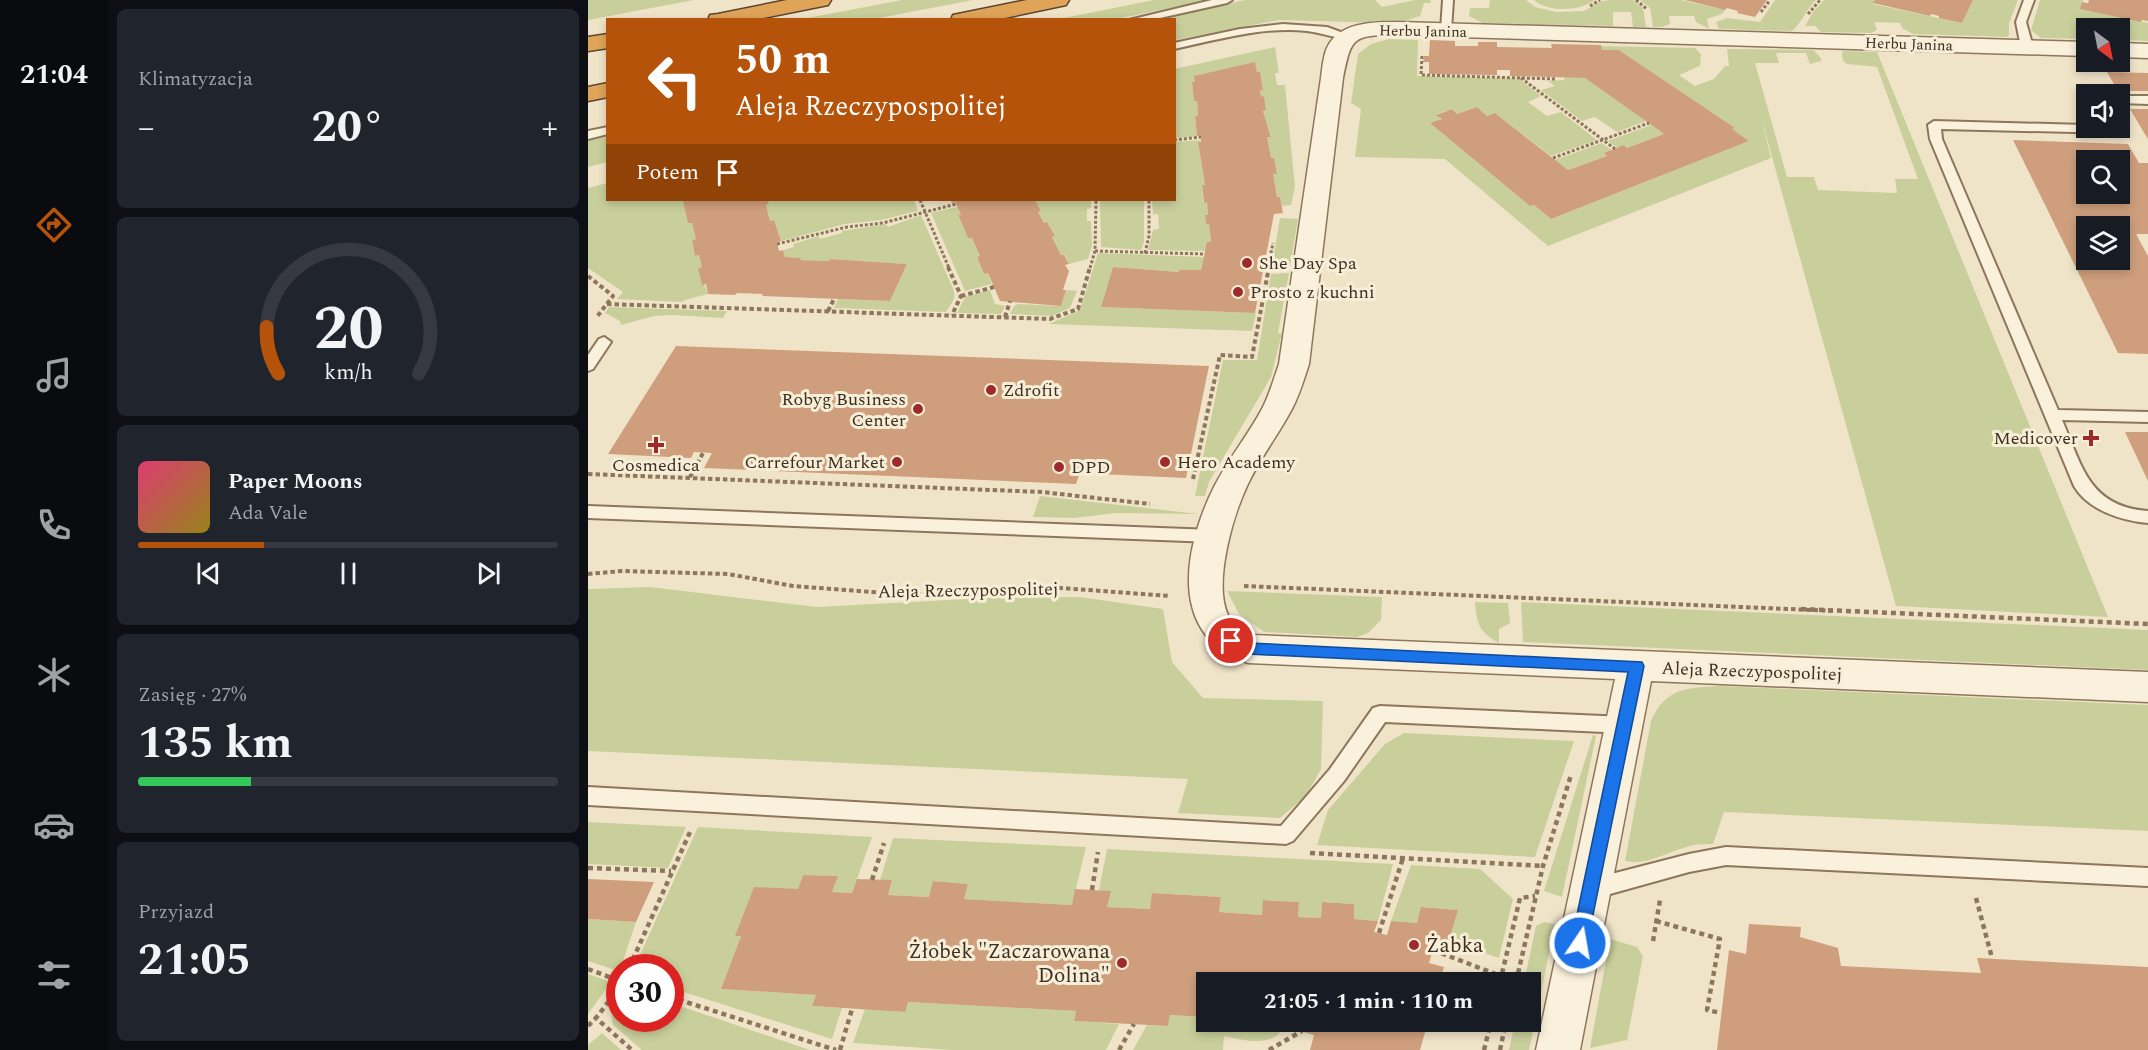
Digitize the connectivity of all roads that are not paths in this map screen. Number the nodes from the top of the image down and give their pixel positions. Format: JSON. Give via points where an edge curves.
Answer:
{"nodes":[{"id":1,"x":820,"y":0,"type":"edge"},
{"id":2,"x":1058,"y":0,"type":"edge"},
{"id":3,"x":1227,"y":0,"type":"edge"},
{"id":4,"x":1448,"y":0,"type":"edge"},
{"id":5,"x":2029,"y":0,"type":"edge"},
{"id":6,"x":728,"y":18,"type":"edge"},
{"id":7,"x":971,"y":18,"type":"edge"},
{"id":8,"x":1143,"y":18,"type":"edge"},
{"id":9,"x":1446,"y":30,"type":"junction"},
{"id":10,"x":1348,"y":36,"type":"junction"},
{"id":11,"x":606,"y":41,"type":"edge"},
{"id":12,"x":588,"y":44,"type":"edge"},
{"id":13,"x":1176,"y":46,"type":"edge"},
{"id":14,"x":2027,"y":48,"type":"junction"},
{"id":15,"x":2076,"y":49,"type":"edge"},
{"id":16,"x":2130,"y":50,"type":"edge"},
{"id":17,"x":2148,"y":51,"type":"edge"},
{"id":18,"x":606,"y":90,"type":"edge"},
{"id":19,"x":588,"y":94,"type":"edge"},
{"id":20,"x":2130,"y":100,"type":"edge"},
{"id":21,"x":2148,"y":100,"type":"edge"},
{"id":22,"x":2076,"y":127,"type":"edge"},
{"id":23,"x":606,"y":130,"type":"edge"},
{"id":24,"x":588,"y":135,"type":"edge"},
{"id":25,"x":604,"y":342,"type":"dead end"},
{"id":26,"x":588,"y":366,"type":"edge"},
{"id":27,"x":2053,"y":415,"type":"junction"},
{"id":28,"x":2148,"y":417,"type":"edge"},
{"id":29,"x":588,"y":512,"type":"edge"},
{"id":30,"x":2148,"y":517,"type":"edge"},
{"id":31,"x":1213,"y":536,"type":"junction"},
{"id":32,"x":1636,"y":666,"type":"junction"},
{"id":33,"x":2148,"y":687,"type":"edge"},
{"id":34,"x":1625,"y":725,"type":"junction"},
{"id":35,"x":588,"y":796,"type":"edge"},
{"id":36,"x":2148,"y":877,"type":"edge"},
{"id":37,"x":1591,"y":890,"type":"junction"},
{"id":38,"x":1558,"y":1050,"type":"edge"}],
"edges":[{"from":1,"to":6,"type":"highway"},
{"from":2,"to":7,"type":"highway"},
{"from":3,"to":8,"type":"lane"},
{"from":4,"to":9,"type":"lane"},
{"from":5,"to":14,"type":"lane","via":[[2021,22]]},
{"from":9,"to":10,"type":"street","name":"Herbu Janina","via":[[1381,29]]},
{"from":9,"to":14,"type":"street","name":"Herbu Janina"},
{"from":10,"to":13,"type":"lane","via":[[1318,27],[1284,26]]},
{"from":10,"to":31,"type":"street","via":[[1338,49],[1332,78],[1294,364],[1282,399],[1221,507]]},
{"from":11,"to":12,"type":"highway"},
{"from":14,"to":15,"type":"street","name":"Herbu Janina"},
{"from":16,"to":17,"type":"street"},
{"from":18,"to":19,"type":"highway"},
{"from":20,"to":21,"type":"lane"},
{"from":22,"to":27,"type":"lane","via":[[1934,125],[1936,139]]},
{"from":23,"to":24,"type":"lane"},
{"from":25,"to":26,"type":"lane"},
{"from":27,"to":28,"type":"lane"},
{"from":27,"to":30,"type":"lane","via":[[2082,486],[2096,500],[2115,510]]},
{"from":29,"to":31,"type":"lane"},
{"from":31,"to":32,"type":"street","name":"Aleja Rzeczypospolitej","via":[[1213,614],[1231,641],[1248,648]]},
{"from":32,"to":33,"type":"street","name":"Aleja Rzeczypospolitej"},
{"from":32,"to":34,"type":"street"},
{"from":34,"to":35,"type":"lane","via":[[1380,714],[1337,775],[1286,835]]},
{"from":34,"to":37,"type":"street"},
{"from":36,"to":37,"type":"lane","via":[[1726,856]]},
{"from":37,"to":38,"type":"street"}]}
